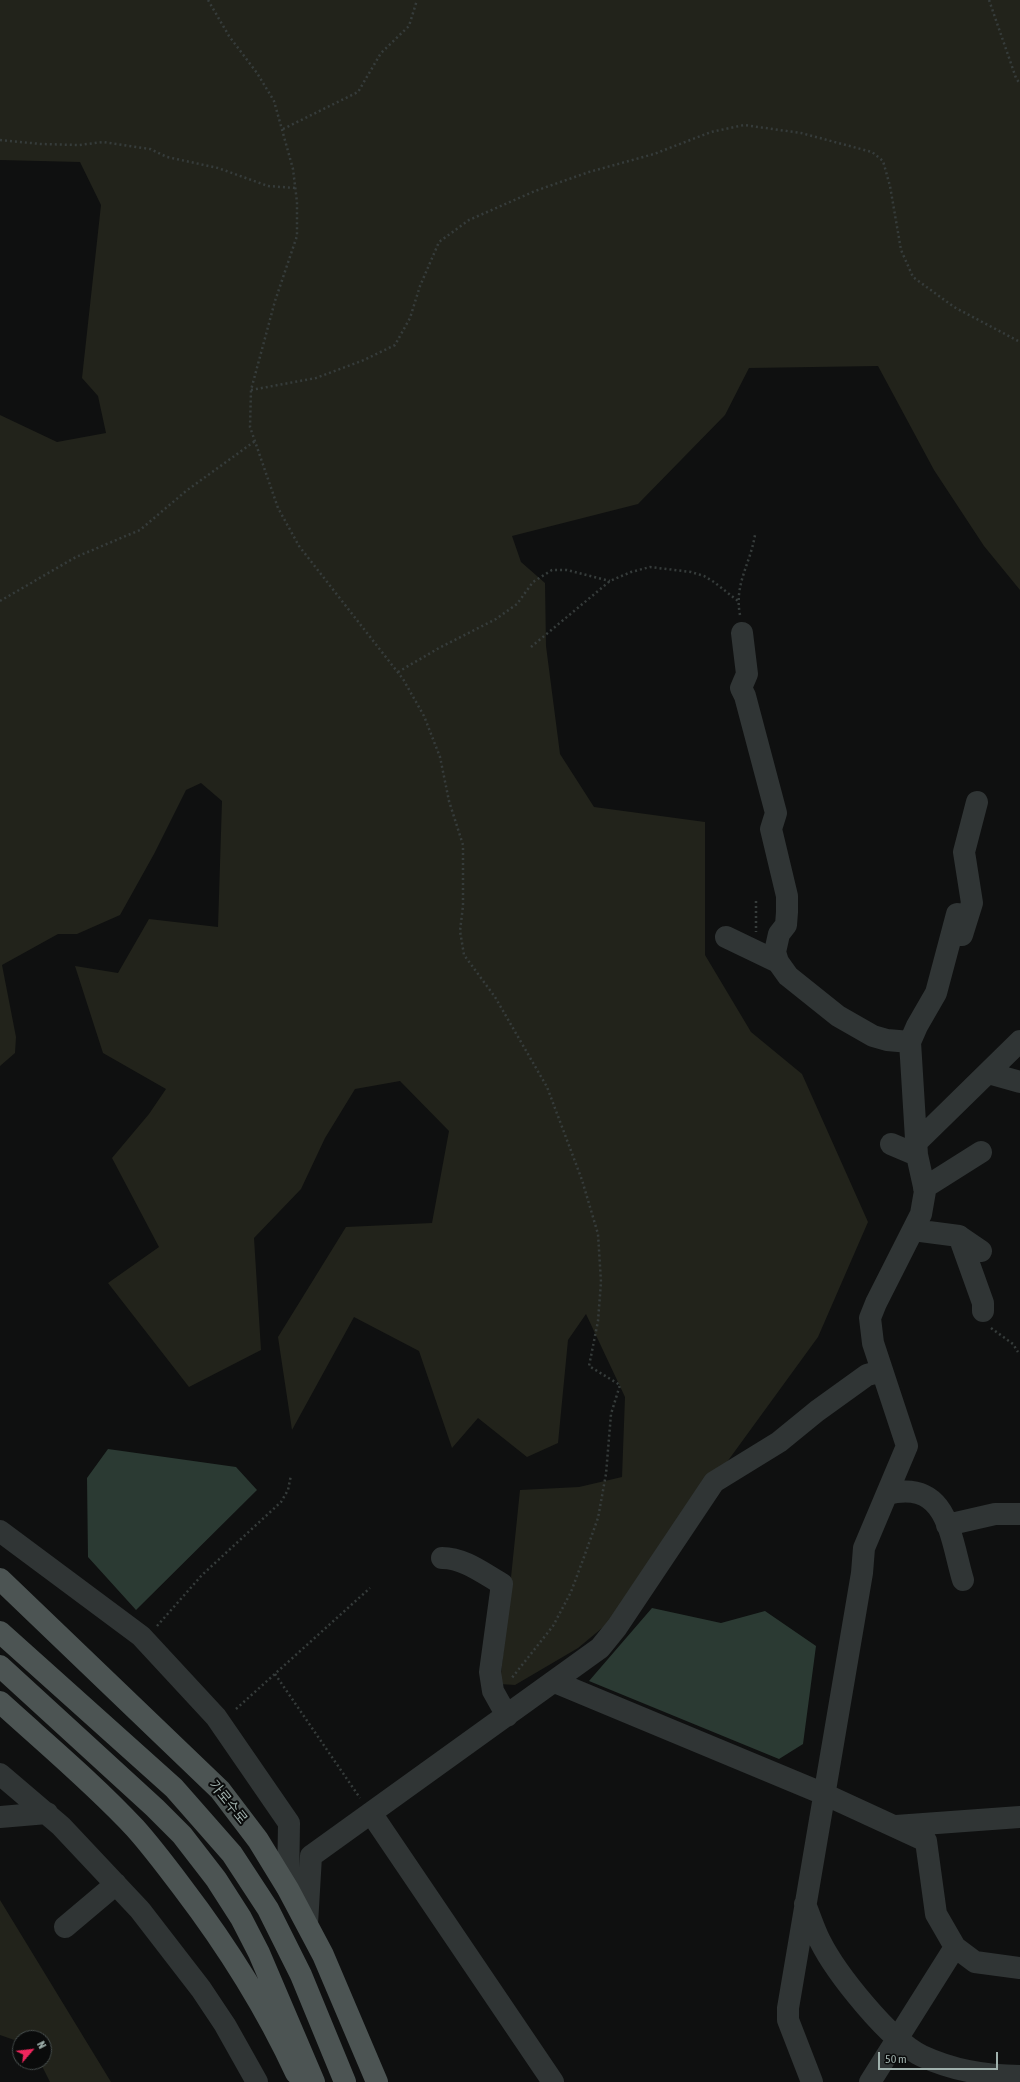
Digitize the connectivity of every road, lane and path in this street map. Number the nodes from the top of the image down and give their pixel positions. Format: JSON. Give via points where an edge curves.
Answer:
{"nodes":[{"id":1,"x":208,"y":0,"type":"edge"},
{"id":2,"x":417,"y":0,"type":"edge"},
{"id":3,"x":989,"y":0,"type":"edge"},
{"id":4,"x":1020,"y":84,"type":"edge"},
{"id":5,"x":283,"y":129,"type":"junction"},
{"id":6,"x":0,"y":140,"type":"edge"},
{"id":7,"x":295,"y":188,"type":"junction"},
{"id":8,"x":1020,"y":342,"type":"edge"},
{"id":9,"x":251,"y":390,"type":"junction"},
{"id":10,"x":255,"y":441,"type":"junction"},
{"id":11,"x":755,"y":535,"type":"dead end"},
{"id":12,"x":610,"y":581,"type":"junction"},
{"id":13,"x":0,"y":601,"type":"edge"},
{"id":14,"x":738,"y":601,"type":"junction"},
{"id":15,"x":742,"y":633,"type":"joint"},
{"id":16,"x":531,"y":647,"type":"dead end"},
{"id":17,"x":398,"y":672,"type":"junction"},
{"id":18,"x":977,"y":802,"type":"dead end"},
{"id":19,"x":756,"y":901,"type":"dead end"},
{"id":20,"x":957,"y":914,"type":"dead end"},
{"id":21,"x":726,"y":937,"type":"dead end"},
{"id":22,"x":757,"y":952,"type":"junction"},
{"id":23,"x":778,"y":962,"type":"junction"},
{"id":24,"x":929,"y":1006,"type":"junction"},
{"id":25,"x":1020,"y":1041,"type":"edge"},
{"id":26,"x":910,"y":1042,"type":"junction"},
{"id":27,"x":988,"y":1072,"type":"junction"},
{"id":28,"x":1020,"y":1082,"type":"edge"},
{"id":29,"x":891,"y":1144,"type":"dead end"},
{"id":30,"x":917,"y":1149,"type":"junction"},
{"id":31,"x":981,"y":1152,"type":"dead end"},
{"id":32,"x":924,"y":1188,"type":"junction"},
{"id":33,"x":913,"y":1230,"type":"junction"},
{"id":34,"x":959,"y":1236,"type":"junction"},
{"id":35,"x":981,"y":1251,"type":"dead end"},
{"id":36,"x":983,"y":1311,"type":"joint"},
{"id":37,"x":1018,"y":1352,"type":"dead end"},
{"id":38,"x":882,"y":1371,"type":"junction"},
{"id":39,"x":290,"y":1475,"type":"dead end"},
{"id":40,"x":888,"y":1494,"type":"junction"},
{"id":41,"x":1020,"y":1514,"type":"edge"},
{"id":42,"x":947,"y":1525,"type":"junction"},
{"id":43,"x":0,"y":1531,"type":"edge"},
{"id":44,"x":442,"y":1558,"type":"dead end"},
{"id":45,"x":0,"y":1579,"type":"edge"},
{"id":46,"x":963,"y":1580,"type":"dead end"},
{"id":47,"x":370,"y":1588,"type":"dead end"},
{"id":48,"x":0,"y":1632,"type":"edge"},
{"id":49,"x":145,"y":1641,"type":"junction"},
{"id":50,"x":0,"y":1666,"type":"edge"},
{"id":51,"x":275,"y":1674,"type":"junction"},
{"id":52,"x":555,"y":1682,"type":"junction"},
{"id":53,"x":0,"y":1702,"type":"edge"},
{"id":54,"x":236,"y":1709,"type":"dead end"},
{"id":55,"x":505,"y":1711,"type":"junction"},
{"id":56,"x":0,"y":1774,"type":"edge"},
{"id":57,"x":824,"y":1794,"type":"junction"},
{"id":58,"x":371,"y":1813,"type":"junction"},
{"id":59,"x":46,"y":1814,"type":"junction"},
{"id":60,"x":0,"y":1817,"type":"edge"},
{"id":61,"x":1020,"y":1817,"type":"edge"},
{"id":62,"x":894,"y":1826,"type":"junction"},
{"id":63,"x":116,"y":1884,"type":"junction"},
{"id":64,"x":288,"y":1889,"type":"junction"},
{"id":65,"x":805,"y":1904,"type":"junction"},
{"id":66,"x":307,"y":1924,"type":"junction"},
{"id":67,"x":65,"y":1927,"type":"dead end"},
{"id":68,"x":955,"y":1947,"type":"junction"},
{"id":69,"x":1020,"y":1968,"type":"edge"},
{"id":70,"x":899,"y":2039,"type":"junction"},
{"id":71,"x":1020,"y":2076,"type":"edge"},
{"id":72,"x":256,"y":2082,"type":"edge"},
{"id":73,"x":300,"y":2082,"type":"edge"},
{"id":74,"x":314,"y":2082,"type":"edge"},
{"id":75,"x":345,"y":2082,"type":"edge"},
{"id":76,"x":377,"y":2082,"type":"edge"},
{"id":77,"x":553,"y":2082,"type":"edge"},
{"id":78,"x":812,"y":2082,"type":"edge"},
{"id":79,"x":870,"y":2082,"type":"edge"}],
"edges":[{"from":1,"to":5,"type":"path","via":[[229,36],[274,101]]},
{"from":2,"to":5,"type":"path","via":[[408,26],[381,53],[358,92]]},
{"from":3,"to":4,"type":"path"},
{"from":5,"to":7,"type":"path"},
{"from":6,"to":7,"type":"path","via":[[79,145],[103,142],[143,148],[167,157],[218,168],[268,186]]},
{"from":7,"to":9,"type":"path","via":[[297,236],[275,301]]},
{"from":8,"to":9,"type":"path","via":[[954,307],[913,277],[900,250],[890,186],[883,161],[872,152],[800,133],[744,125],[711,132],[654,154],[589,172],[535,191],[468,220],[439,242],[420,286],[410,318],[395,345],[316,378]]},
{"from":9,"to":10,"type":"path","via":[[250,427]]},
{"from":10,"to":13,"type":"path","via":[[186,491],[140,530],[76,557]]},
{"from":10,"to":17,"type":"path","via":[[278,508],[299,546]]},
{"from":11,"to":14,"type":"path","via":[[749,562],[742,576]]},
{"from":12,"to":14,"type":"path","via":[[650,567],[691,572],[714,582]]},
{"from":12,"to":16,"type":"path"},
{"from":12,"to":17,"type":"path","via":[[567,570],[552,570],[533,582],[517,604],[496,619]]},
{"from":14,"to":15,"type":"path"},
{"from":15,"to":23,"type":"street","via":[[747,674],[741,688],[776,813],[771,829],[787,896],[786,925],[779,934],[775,952]]},
{"from":17,"to":55,"type":"path","via":[[424,716],[440,757],[449,801],[463,845],[464,906],[460,931],[464,955],[495,997],[547,1087],[582,1180],[598,1234],[601,1282],[598,1321],[589,1366],[620,1385],[611,1414],[606,1474],[598,1518],[571,1592],[553,1626],[509,1682]]},
{"from":18,"to":24,"type":"street","via":[[964,852],[972,903],[946,991]]},
{"from":19,"to":22,"type":"path"},
{"from":20,"to":24,"type":"street","via":[[936,993]]},
{"from":21,"to":22,"type":"street"},
{"from":22,"to":23,"type":"street"},
{"from":23,"to":26,"type":"street","via":[[788,976],[838,1016],[873,1036]]},
{"from":24,"to":26,"type":"street"},
{"from":25,"to":27,"type":"street"},
{"from":26,"to":30,"type":"street"},
{"from":27,"to":28,"type":"street"},
{"from":27,"to":30,"type":"street"},
{"from":29,"to":30,"type":"street"},
{"from":30,"to":32,"type":"street"},
{"from":31,"to":32,"type":"street"},
{"from":32,"to":33,"type":"street","via":[[921,1214]]},
{"from":33,"to":34,"type":"street"},
{"from":33,"to":38,"type":"street","via":[[870,1318],[872,1343]]},
{"from":34,"to":35,"type":"street"},
{"from":34,"to":36,"type":"street","via":[[983,1302]]},
{"from":36,"to":37,"type":"path","via":[[980,1319],[1013,1344]]},
{"from":38,"to":40,"type":"street","via":[[907,1446]]},
{"from":38,"to":52,"type":"street","via":[[866,1375],[779,1442],[714,1482],[618,1627],[600,1648]]},
{"from":39,"to":49,"type":"path","via":[[288,1490],[281,1502],[190,1588]]},
{"from":40,"to":42,"type":"street","via":[[904,1490],[924,1494],[938,1505]]},
{"from":40,"to":57,"type":"street","via":[[864,1548]]},
{"from":41,"to":42,"type":"street","via":[[996,1514]]},
{"from":42,"to":46,"type":"street"},
{"from":43,"to":49,"type":"street"},
{"from":44,"to":55,"type":"street","via":[[464,1562],[502,1584],[490,1672],[492,1691]]},
{"from":45,"to":64,"type":"main road","name":"가로수로","via":[[220,1790],[258,1840]]},
{"from":47,"to":51,"type":"path"},
{"from":48,"to":75,"type":"main road","via":[[174,1788],[232,1854],[268,1909],[301,1975]]},
{"from":49,"to":64,"type":"street","via":[[216,1717],[289,1823]]},
{"from":50,"to":74,"type":"main road","via":[[155,1808],[182,1836],[216,1879],[241,1918],[259,1953]]},
{"from":51,"to":54,"type":"path"},
{"from":51,"to":58,"type":"path"},
{"from":52,"to":55,"type":"street"},
{"from":52,"to":57,"type":"street"},
{"from":53,"to":73,"type":"main road","via":[[80,1774],[158,1856],[227,1948],[255,1994]]},
{"from":55,"to":58,"type":"street"},
{"from":56,"to":59,"type":"street"},
{"from":57,"to":62,"type":"street"},
{"from":57,"to":65,"type":"street"},
{"from":58,"to":66,"type":"street","via":[[311,1856]]},
{"from":58,"to":77,"type":"street"},
{"from":59,"to":60,"type":"street"},
{"from":59,"to":63,"type":"street","via":[[61,1826]]},
{"from":61,"to":62,"type":"street"},
{"from":62,"to":68,"type":"street","via":[[926,1841],[936,1914]]},
{"from":63,"to":67,"type":"street"},
{"from":63,"to":72,"type":"street","via":[[159,1933],[201,1989],[225,2025]]},
{"from":64,"to":66,"type":"main road","name":"가로수로"},
{"from":65,"to":70,"type":"street","via":[[820,1941],[838,1969]]},
{"from":65,"to":78,"type":"street","via":[[788,2020]]},
{"from":66,"to":76,"type":"main road","name":"가로수로","via":[[323,1955]]},
{"from":68,"to":69,"type":"street","via":[[975,1962]]},
{"from":68,"to":70,"type":"street"},
{"from":70,"to":71,"type":"street","via":[[921,2056],[954,2067],[993,2076]]},
{"from":70,"to":79,"type":"street"}]}
